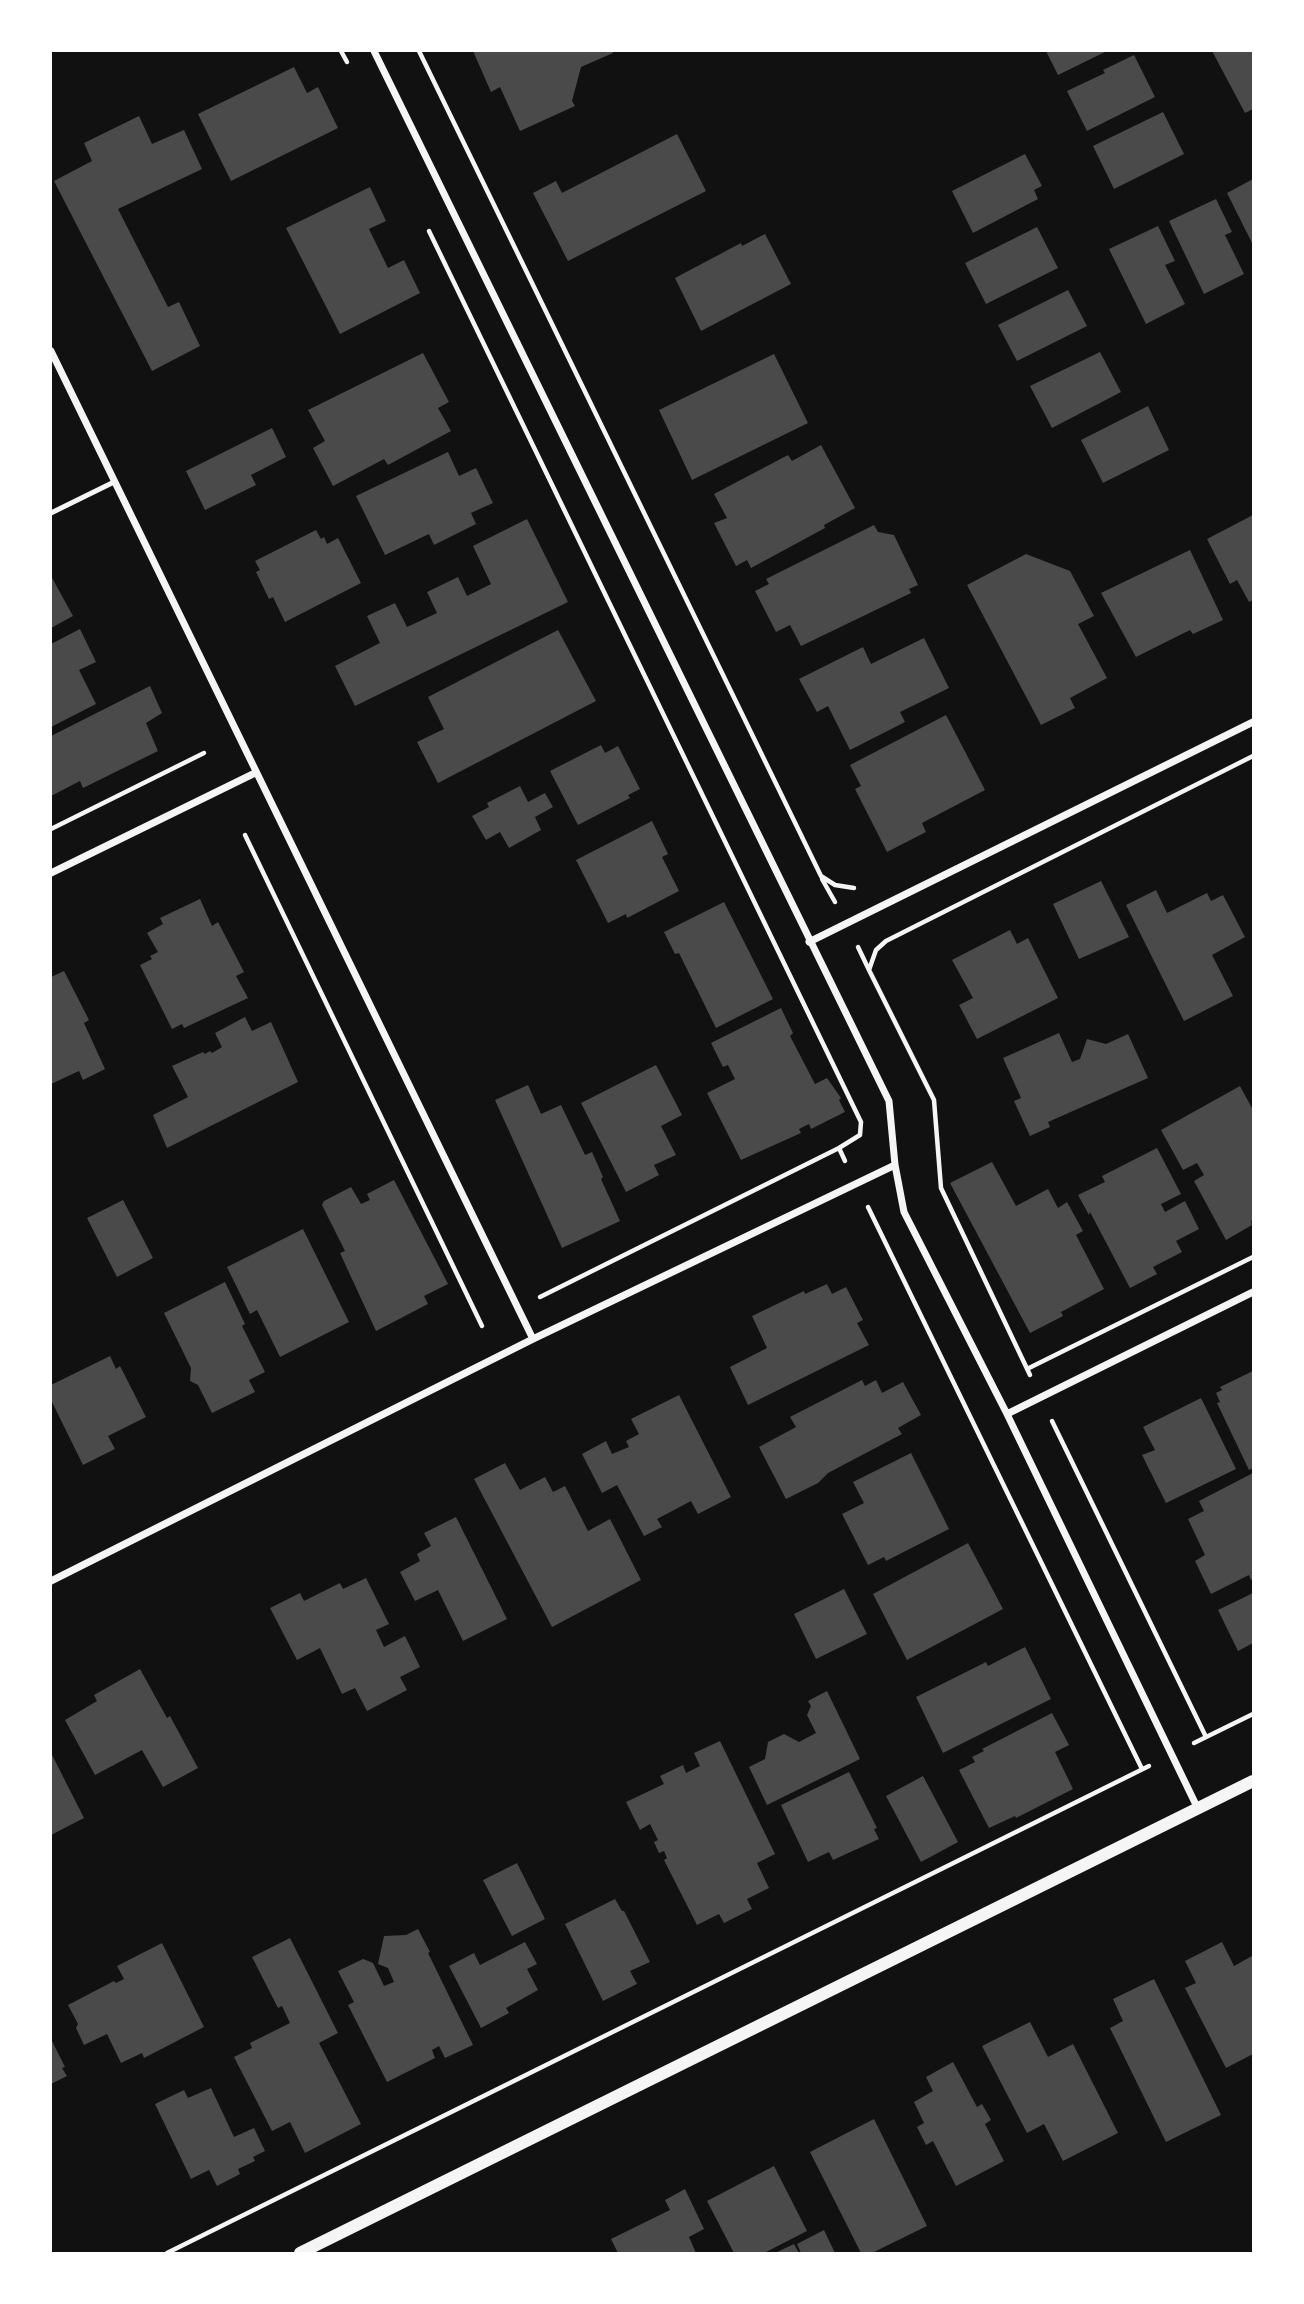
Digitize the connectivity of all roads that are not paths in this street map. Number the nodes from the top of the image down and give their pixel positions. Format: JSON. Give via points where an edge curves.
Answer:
{"nodes":[{"id":1,"x":374,"y":51,"type":"edge"},
{"id":2,"x":51,"y":352,"type":"edge"},
{"id":3,"x":114,"y":482,"type":"junction"},
{"id":4,"x":51,"y":513,"type":"edge"},
{"id":5,"x":1253,"y":722,"type":"edge"},
{"id":6,"x":255,"y":773,"type":"junction"},
{"id":7,"x":51,"y":873,"type":"edge"},
{"id":8,"x":809,"y":942,"type":"junction"},
{"id":9,"x":895,"y":1165,"type":"junction"},
{"id":10,"x":1253,"y":1292,"type":"edge"},
{"id":11,"x":533,"y":1339,"type":"junction"},
{"id":12,"x":1007,"y":1414,"type":"junction"},
{"id":13,"x":51,"y":1581,"type":"edge"},
{"id":14,"x":1253,"y":1781,"type":"edge"},
{"id":15,"x":1198,"y":1809,"type":"junction"},
{"id":16,"x":300,"y":2253,"type":"edge"}],
"edges":[{"from":1,"to":8,"type":"street"},
{"from":2,"to":3,"type":"street"},
{"from":3,"to":4,"type":"lane"},
{"from":3,"to":6,"type":"street"},
{"from":5,"to":8,"type":"street"},
{"from":6,"to":7,"type":"street"},
{"from":6,"to":11,"type":"street"},
{"from":8,"to":9,"type":"street","via":[[888,1101]]},
{"from":9,"to":11,"type":"street"},
{"from":9,"to":12,"type":"street","via":[[904,1212]]},
{"from":10,"to":12,"type":"street"},
{"from":11,"to":13,"type":"street"},
{"from":12,"to":15,"type":"street"},
{"from":14,"to":15,"type":"street"},
{"from":15,"to":16,"type":"street"}]}
